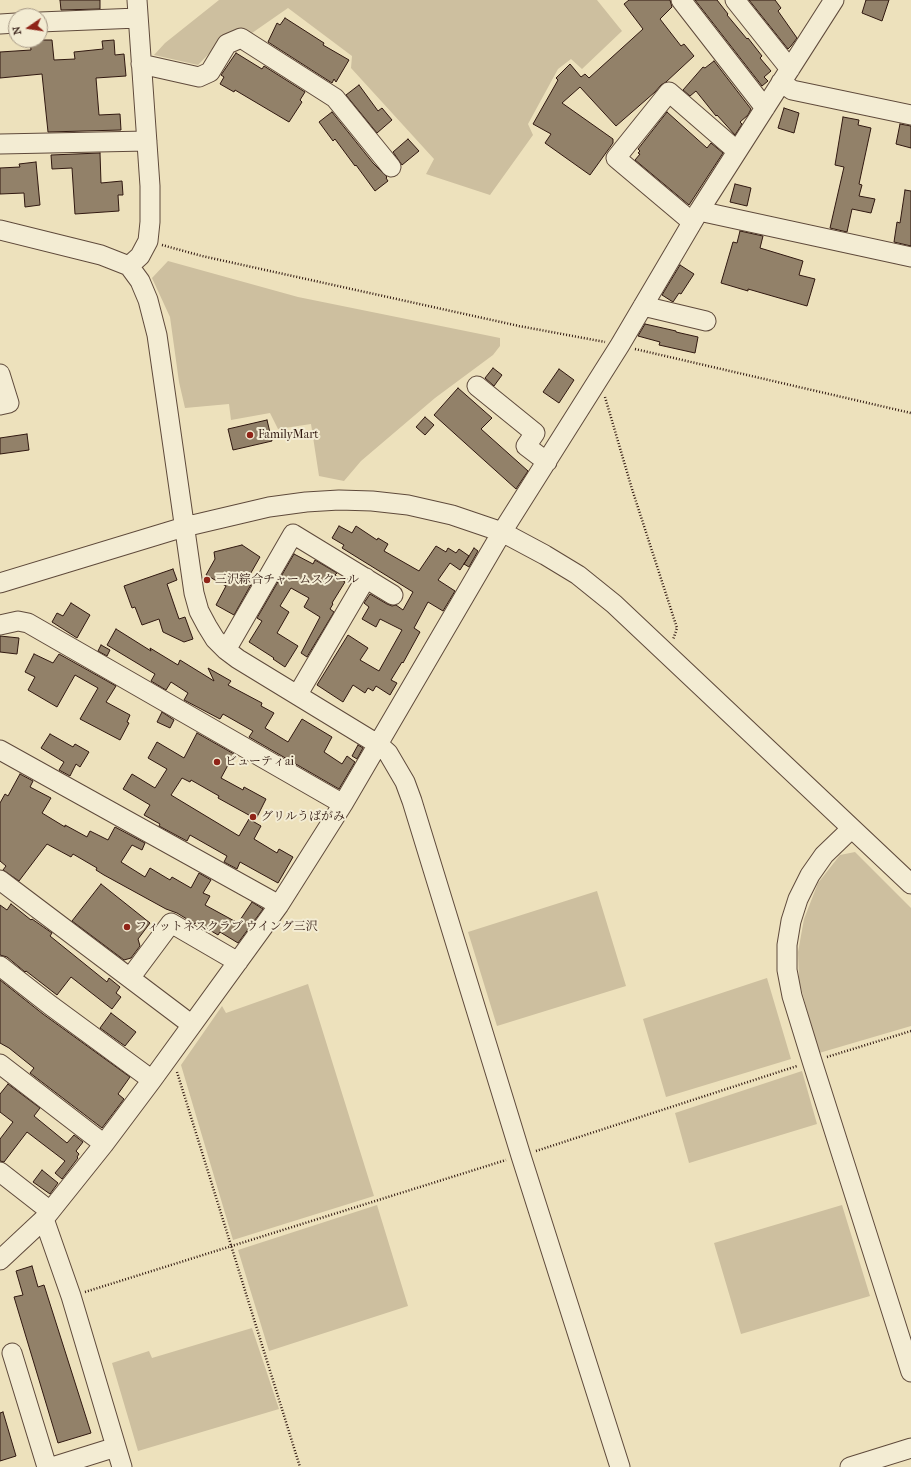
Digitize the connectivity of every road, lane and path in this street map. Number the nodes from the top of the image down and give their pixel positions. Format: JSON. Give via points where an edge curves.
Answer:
{"nodes":[{"id":1,"x":680,"y":0,"type":"edge"},
{"id":2,"x":735,"y":0,"type":"edge"},
{"id":3,"x":834,"y":0,"type":"edge"},
{"id":4,"x":138,"y":9,"type":"edge"},
{"id":5,"x":48,"y":21,"type":"edge"},
{"id":6,"x":141,"y":64,"type":"junction"},
{"id":7,"x":786,"y":75,"type":"junction"},
{"id":8,"x":765,"y":108,"type":"junction"},
{"id":9,"x":911,"y":115,"type":"edge"},
{"id":10,"x":146,"y":140,"type":"junction"},
{"id":11,"x":0,"y":144,"type":"edge"},
{"id":12,"x":737,"y":151,"type":"junction"},
{"id":13,"x":391,"y":167,"type":"dead end"},
{"id":14,"x":696,"y":216,"type":"junction"},
{"id":15,"x":0,"y":230,"type":"edge"},
{"id":16,"x":148,"y":241,"type":"junction"},
{"id":17,"x":911,"y":257,"type":"edge"},
{"id":18,"x":129,"y":266,"type":"junction"},
{"id":19,"x":643,"y":306,"type":"junction"},
{"id":20,"x":706,"y":321,"type":"dead end"},
{"id":21,"x":620,"y":345,"type":"junction"},
{"id":22,"x":0,"y":374,"type":"edge"},
{"id":23,"x":596,"y":383,"type":"junction"},
{"id":24,"x":477,"y":386,"type":"dead end"},
{"id":25,"x":0,"y":405,"type":"edge"},
{"id":26,"x":911,"y":413,"type":"edge"},
{"id":27,"x":546,"y":462,"type":"junction"},
{"id":28,"x":184,"y":527,"type":"junction"},
{"id":29,"x":502,"y":532,"type":"junction"},
{"id":30,"x":366,"y":578,"type":"junction"},
{"id":31,"x":0,"y":583,"type":"edge"},
{"id":32,"x":393,"y":595,"type":"dead end"},
{"id":33,"x":0,"y":625,"type":"edge"},
{"id":34,"x":226,"y":650,"type":"junction"},
{"id":35,"x":668,"y":656,"type":"junction"},
{"id":36,"x":298,"y":694,"type":"junction"},
{"id":37,"x":379,"y":745,"type":"junction"},
{"id":38,"x":0,"y":750,"type":"edge"},
{"id":39,"x":343,"y":804,"type":"junction"},
{"id":40,"x":851,"y":829,"type":"junction"},
{"id":41,"x":0,"y":880,"type":"edge"},
{"id":42,"x":911,"y":884,"type":"edge"},
{"id":43,"x":279,"y":906,"type":"junction"},
{"id":44,"x":238,"y":962,"type":"junction"},
{"id":45,"x":0,"y":966,"type":"edge"},
{"id":46,"x":130,"y":978,"type":"junction"},
{"id":47,"x":192,"y":1025,"type":"junction"},
{"id":48,"x":911,"y":1031,"type":"edge"},
{"id":49,"x":171,"y":1054,"type":"junction"},
{"id":50,"x":812,"y":1061,"type":"junction"},
{"id":51,"x":0,"y":1064,"type":"edge"},
{"id":52,"x":152,"y":1080,"type":"junction"},
{"id":53,"x":104,"y":1144,"type":"junction"},
{"id":54,"x":521,"y":1156,"type":"junction"},
{"id":55,"x":0,"y":1172,"type":"edge"},
{"id":56,"x":47,"y":1215,"type":"junction"},
{"id":57,"x":232,"y":1246,"type":"junction"},
{"id":58,"x":0,"y":1260,"type":"edge"},
{"id":59,"x":71,"y":1296,"type":"junction"},
{"id":60,"x":12,"y":1353,"type":"dead end"},
{"id":61,"x":911,"y":1372,"type":"edge"},
{"id":62,"x":116,"y":1447,"type":"junction"},
{"id":63,"x":911,"y":1448,"type":"edge"},
{"id":64,"x":47,"y":1467,"type":"edge"},
{"id":65,"x":52,"y":1467,"type":"edge"},
{"id":66,"x":122,"y":1467,"type":"edge"},
{"id":67,"x":300,"y":1467,"type":"edge"},
{"id":68,"x":620,"y":1467,"type":"edge"},
{"id":69,"x":850,"y":1467,"type":"edge"}],
"edges":[{"from":1,"to":8,"type":"street"},
{"from":2,"to":7,"type":"street"},
{"from":3,"to":7,"type":"street"},
{"from":4,"to":5,"type":"street"},
{"from":4,"to":6,"type":"street"},
{"from":6,"to":10,"type":"street"},
{"from":6,"to":13,"type":"street","via":[[199,77],[210,72],[227,44],[241,38],[335,98]]},
{"from":7,"to":8,"type":"street"},
{"from":7,"to":9,"type":"street","via":[[792,90]]},
{"from":8,"to":12,"type":"street"},
{"from":10,"to":11,"type":"street"},
{"from":10,"to":16,"type":"street","via":[[150,193]]},
{"from":12,"to":14,"type":"street"},
{"from":12,"to":14,"type":"street","via":[[669,92],[616,158]]},
{"from":14,"to":17,"type":"street"},
{"from":14,"to":19,"type":"street"},
{"from":15,"to":18,"type":"street","via":[[101,255]]},
{"from":16,"to":18,"type":"street","via":[[140,256]]},
{"from":16,"to":21,"type":"path","via":[[202,256],[519,326]]},
{"from":18,"to":28,"type":"street","via":[[140,281],[148,300],[157,335]]},
{"from":19,"to":20,"type":"street"},
{"from":19,"to":21,"type":"street"},
{"from":21,"to":23,"type":"street"},
{"from":21,"to":26,"type":"path"},
{"from":22,"to":25,"type":"street","via":[[9,404]]},
{"from":23,"to":27,"type":"street"},
{"from":23,"to":35,"type":"path","via":[[606,399],[677,628]]},
{"from":24,"to":27,"type":"street","via":[[535,433],[526,446]]},
{"from":27,"to":29,"type":"street"},
{"from":28,"to":29,"type":"street","via":[[269,507],[339,500],[408,505],[452,515]]},
{"from":28,"to":31,"type":"street"},
{"from":28,"to":34,"type":"street","via":[[199,611],[215,639]]},
{"from":29,"to":35,"type":"street","via":[[578,575],[614,604]]},
{"from":29,"to":37,"type":"street"},
{"from":30,"to":32,"type":"street"},
{"from":30,"to":34,"type":"street","via":[[293,534]]},
{"from":30,"to":36,"type":"street"},
{"from":33,"to":39,"type":"street","via":[[18,621],[28,623]]},
{"from":34,"to":36,"type":"street","via":[[238,660]]},
{"from":35,"to":40,"type":"street"},
{"from":36,"to":37,"type":"street"},
{"from":37,"to":39,"type":"street"},
{"from":37,"to":54,"type":"street","via":[[396,765],[412,801]]},
{"from":38,"to":43,"type":"street"},
{"from":39,"to":43,"type":"street"},
{"from":40,"to":42,"type":"street"},
{"from":40,"to":50,"type":"street","via":[[824,855],[810,874],[798,899],[788,937],[787,970],[792,996]]},
{"from":41,"to":46,"type":"street"},
{"from":43,"to":44,"type":"street"},
{"from":44,"to":46,"type":"street","via":[[171,923]]},
{"from":44,"to":47,"type":"street"},
{"from":45,"to":52,"type":"street"},
{"from":46,"to":47,"type":"street"},
{"from":47,"to":49,"type":"street"},
{"from":48,"to":50,"type":"path"},
{"from":49,"to":52,"type":"street"},
{"from":49,"to":57,"type":"path"},
{"from":50,"to":54,"type":"path"},
{"from":50,"to":61,"type":"street"},
{"from":51,"to":53,"type":"street"},
{"from":52,"to":53,"type":"street"},
{"from":53,"to":56,"type":"street"},
{"from":54,"to":57,"type":"path"},
{"from":54,"to":68,"type":"street"},
{"from":55,"to":56,"type":"street"},
{"from":56,"to":58,"type":"street"},
{"from":56,"to":59,"type":"street"},
{"from":57,"to":59,"type":"path"},
{"from":57,"to":67,"type":"path"},
{"from":59,"to":62,"type":"street"},
{"from":60,"to":64,"type":"street"},
{"from":62,"to":65,"type":"street"},
{"from":62,"to":66,"type":"street"},
{"from":63,"to":69,"type":"street"}]}
